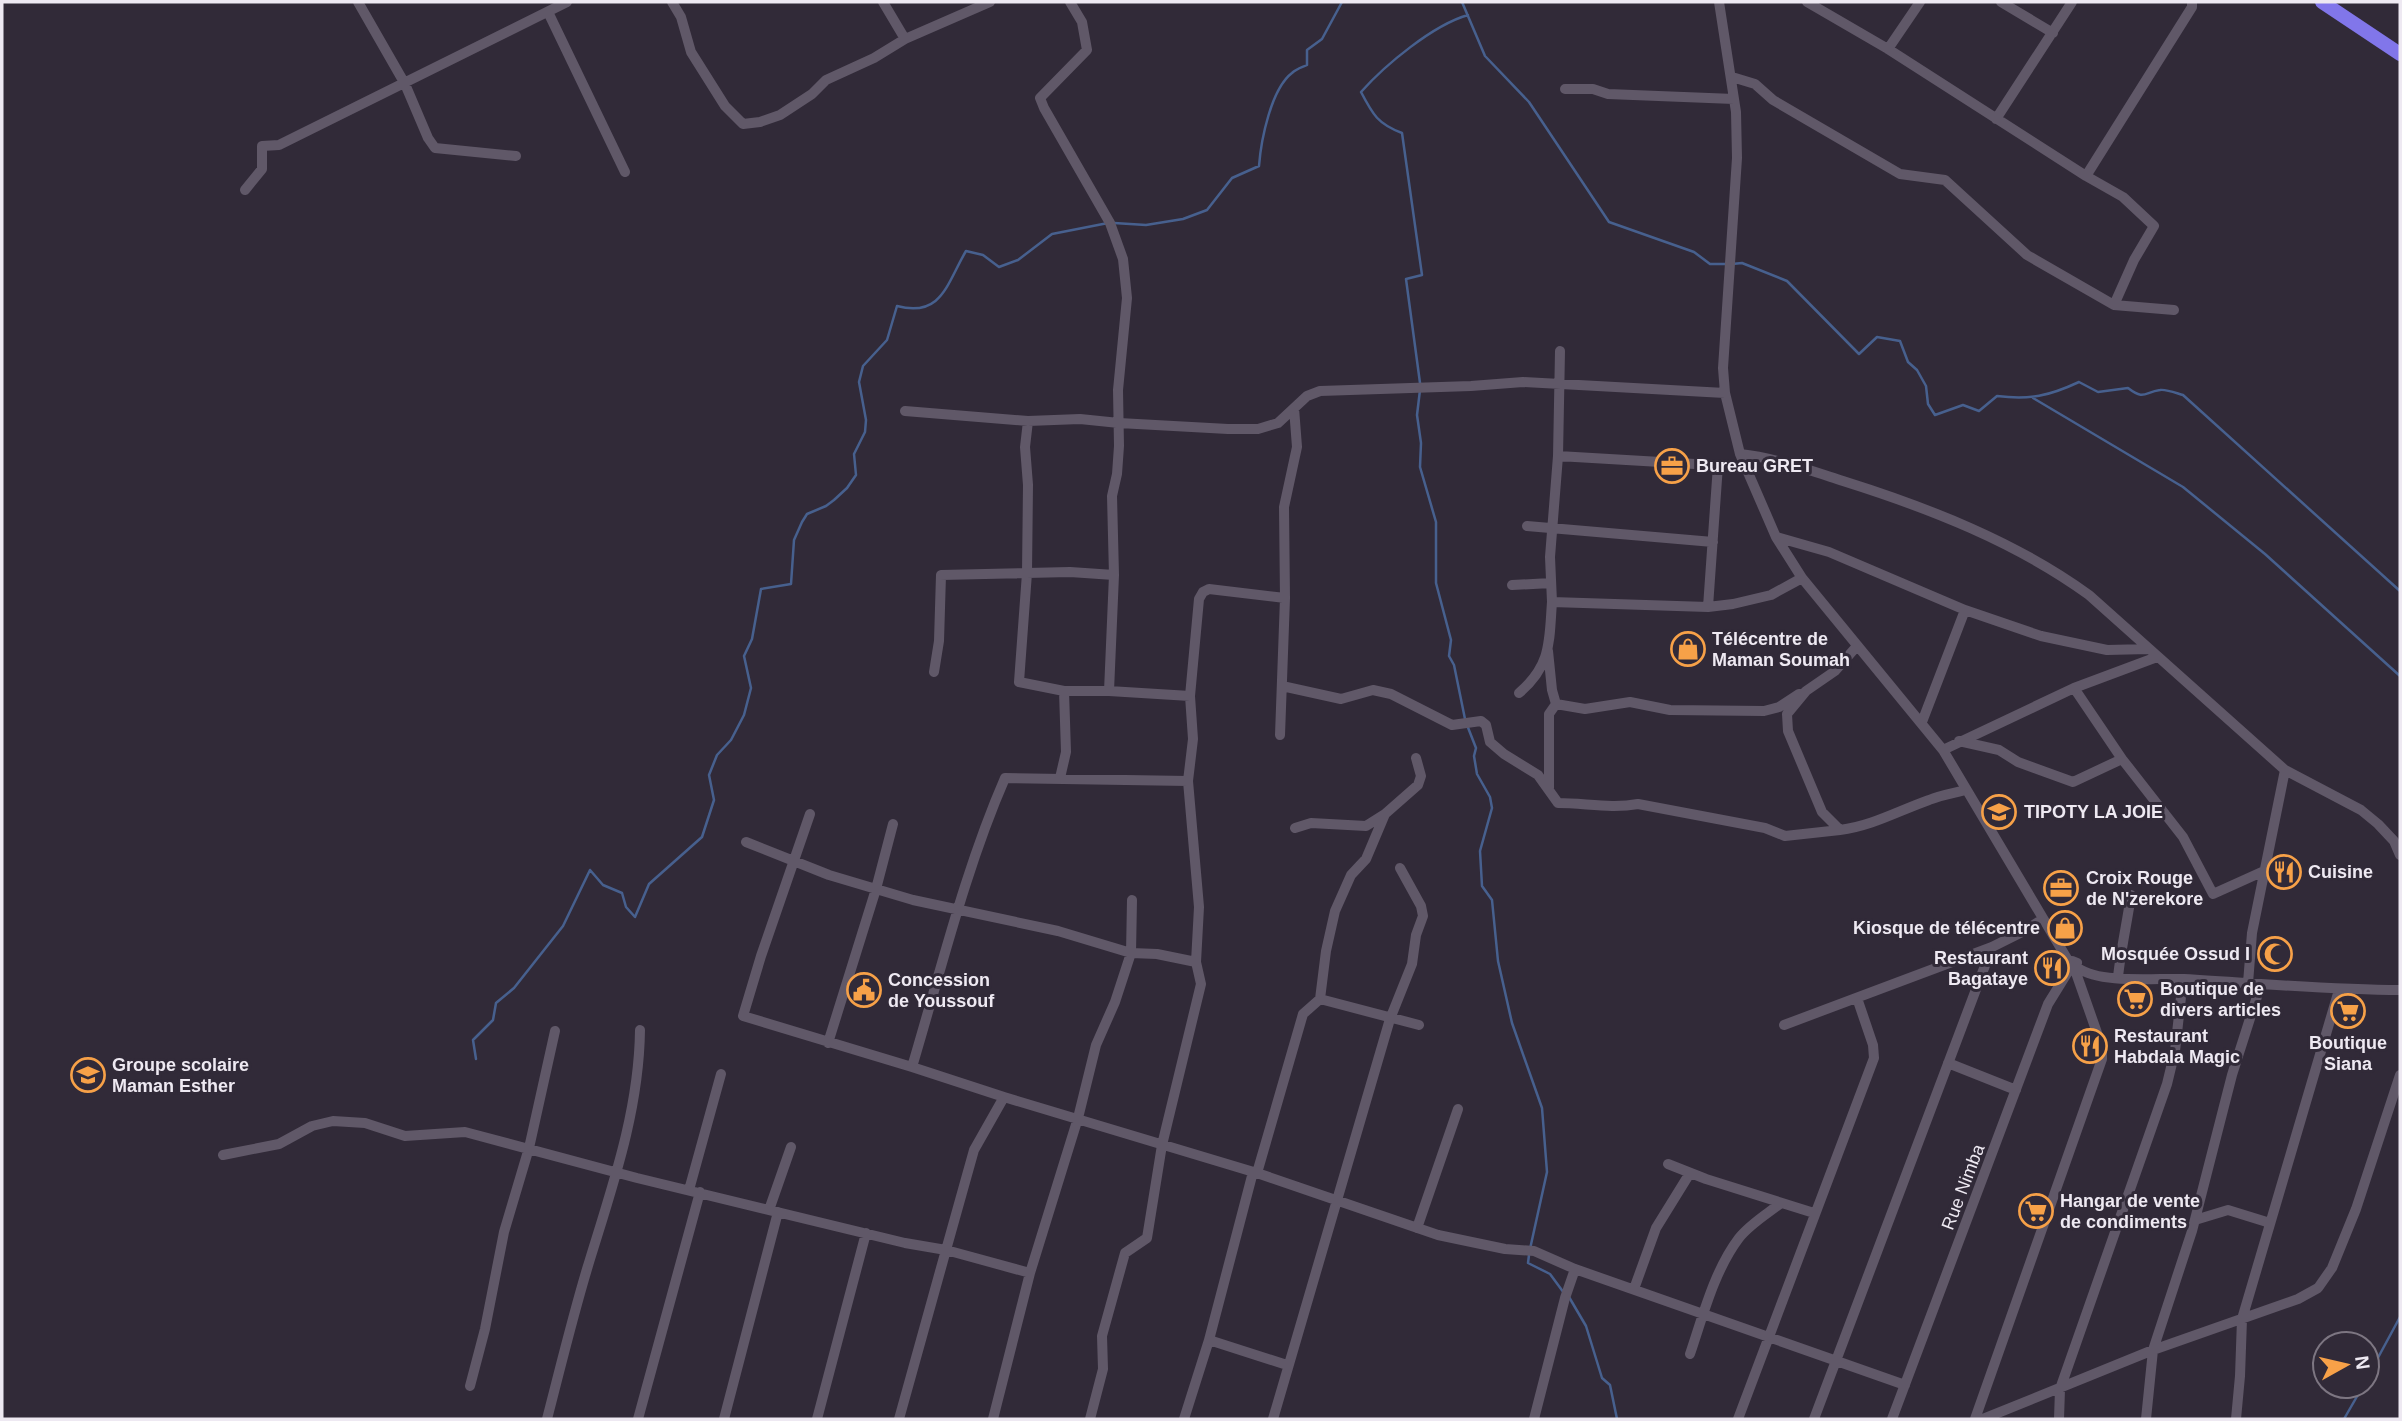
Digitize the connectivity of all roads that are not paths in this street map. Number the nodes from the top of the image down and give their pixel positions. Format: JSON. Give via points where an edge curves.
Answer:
{"nodes":[{"id":1,"x":358,"y":2,"type":"edge"},
{"id":2,"x":567,"y":2,"type":"edge"},
{"id":3,"x":673,"y":2,"type":"edge"},
{"id":4,"x":883,"y":2,"type":"edge"},
{"id":5,"x":990,"y":2,"type":"edge"},
{"id":6,"x":1070,"y":2,"type":"edge"},
{"id":7,"x":1719,"y":2,"type":"edge"},
{"id":8,"x":1807,"y":2,"type":"edge"},
{"id":9,"x":1920,"y":2,"type":"edge"},
{"id":10,"x":2001,"y":2,"type":"edge"},
{"id":11,"x":2072,"y":2,"type":"edge"},
{"id":12,"x":2192,"y":2,"type":"edge"},
{"id":13,"x":2322,"y":2,"type":"edge"},
{"id":14,"x":548,"y":12,"type":"junction"},
{"id":15,"x":2053,"y":33,"type":"junction"},
{"id":16,"x":905,"y":39,"type":"junction"},
{"id":17,"x":2398,"y":48,"type":"edge"},
{"id":18,"x":1888,"y":49,"type":"junction"},
{"id":19,"x":1732,"y":76,"type":"junction"},
{"id":20,"x":405,"y":84,"type":"junction"},
{"id":21,"x":1565,"y":89,"type":"dead end"},
{"id":22,"x":1734,"y":99,"type":"junction"},
{"id":23,"x":1996,"y":119,"type":"junction"},
{"id":24,"x":516,"y":156,"type":"dead end"},
{"id":25,"x":625,"y":172,"type":"dead end"},
{"id":26,"x":2086,"y":176,"type":"junction"},
{"id":27,"x":246,"y":190,"type":"dead end"},
{"id":28,"x":2114,"y":305,"type":"junction"},
{"id":29,"x":2174,"y":310,"type":"dead end"},
{"id":30,"x":1560,"y":351,"type":"dead end"},
{"id":31,"x":1558,"y":384,"type":"junction"},
{"id":32,"x":1726,"y":393,"type":"junction"},
{"id":33,"x":1294,"y":408,"type":"junction"},
{"id":34,"x":905,"y":411,"type":"dead end"},
{"id":35,"x":1028,"y":421,"type":"junction"},
{"id":36,"x":1119,"y":424,"type":"junction"},
{"id":37,"x":1740,"y":454,"type":"junction"},
{"id":38,"x":1558,"y":456,"type":"junction"},
{"id":39,"x":1718,"y":465,"type":"junction"},
{"id":40,"x":1746,"y":467,"type":"junction"},
{"id":41,"x":1527,"y":526,"type":"dead end"},
{"id":42,"x":1552,"y":529,"type":"junction"},
{"id":43,"x":1776,"y":537,"type":"junction"},
{"id":44,"x":1713,"y":542,"type":"junction"},
{"id":45,"x":1027,"y":573,"type":"junction"},
{"id":46,"x":1114,"y":575,"type":"junction"},
{"id":47,"x":1802,"y":578,"type":"junction"},
{"id":48,"x":1551,"y":583,"type":"junction"},
{"id":49,"x":1512,"y":585,"type":"dead end"},
{"id":50,"x":1285,"y":598,"type":"junction"},
{"id":51,"x":1552,"y":602,"type":"junction"},
{"id":52,"x":1708,"y":607,"type":"junction"},
{"id":53,"x":1965,"y":610,"type":"junction"},
{"id":54,"x":1857,"y":646,"type":"junction"},
{"id":55,"x":2148,"y":649,"type":"junction"},
{"id":56,"x":1548,"y":651,"type":"junction"},
{"id":57,"x":2157,"y":657,"type":"junction"},
{"id":58,"x":934,"y":672,"type":"dead end"},
{"id":59,"x":1282,"y":687,"type":"junction"},
{"id":60,"x":2074,"y":688,"type":"junction"},
{"id":61,"x":1065,"y":691,"type":"junction"},
{"id":62,"x":1109,"y":691,"type":"junction"},
{"id":63,"x":1806,"y":691,"type":"junction"},
{"id":64,"x":1518,"y":693,"type":"dead end"},
{"id":65,"x":1190,"y":696,"type":"junction"},
{"id":66,"x":1556,"y":704,"type":"junction"},
{"id":67,"x":1922,"y":722,"type":"junction"},
{"id":68,"x":1280,"y":735,"type":"dead end"},
{"id":69,"x":1959,"y":741,"type":"junction"},
{"id":70,"x":1943,"y":750,"type":"junction"},
{"id":71,"x":1416,"y":758,"type":"dead end"},
{"id":72,"x":2122,"y":759,"type":"junction"},
{"id":73,"x":2285,"y":770,"type":"junction"},
{"id":74,"x":1060,"y":778,"type":"junction"},
{"id":75,"x":1188,"y":781,"type":"junction"},
{"id":76,"x":1966,"y":790,"type":"junction"},
{"id":77,"x":1549,"y":792,"type":"junction"},
{"id":78,"x":810,"y":814,"type":"dead end"},
{"id":79,"x":1385,"y":814,"type":"junction"},
{"id":80,"x":893,"y":824,"type":"dead end"},
{"id":81,"x":1296,"y":828,"type":"dead end"},
{"id":82,"x":1840,"y":830,"type":"junction"},
{"id":83,"x":746,"y":842,"type":"dead end"},
{"id":84,"x":2400,"y":855,"type":"edge"},
{"id":85,"x":795,"y":862,"type":"junction"},
{"id":86,"x":1400,"y":868,"type":"dead end"},
{"id":87,"x":2264,"y":871,"type":"junction"},
{"id":88,"x":876,"y":889,"type":"junction"},
{"id":89,"x":2131,"y":895,"type":"dead end"},
{"id":90,"x":1132,"y":900,"type":"dead end"},
{"id":91,"x":959,"y":911,"type":"junction"},
{"id":92,"x":2043,"y":919,"type":"junction"},
{"id":93,"x":1992,"y":947,"type":"junction"},
{"id":94,"x":1131,"y":953,"type":"junction"},
{"id":95,"x":1196,"y":962,"type":"junction"},
{"id":96,"x":2073,"y":967,"type":"junction"},
{"id":97,"x":2118,"y":977,"type":"junction"},
{"id":98,"x":2183,"y":979,"type":"junction"},
{"id":99,"x":2248,"y":983,"type":"junction"},
{"id":100,"x":2260,"y":984,"type":"junction"},
{"id":101,"x":2339,"y":990,"type":"junction"},
{"id":102,"x":2400,"y":990,"type":"edge"},
{"id":103,"x":1857,"y":998,"type":"junction"},
{"id":104,"x":1320,"y":999,"type":"junction"},
{"id":105,"x":1390,"y":1019,"type":"junction"},
{"id":106,"x":1419,"y":1025,"type":"dead end"},
{"id":107,"x":1784,"y":1025,"type":"dead end"},
{"id":108,"x":640,"y":1030,"type":"dead end"},
{"id":109,"x":555,"y":1031,"type":"dead end"},
{"id":110,"x":828,"y":1043,"type":"junction"},
{"id":111,"x":1948,"y":1063,"type":"junction"},
{"id":112,"x":912,"y":1067,"type":"junction"},
{"id":113,"x":721,"y":1074,"type":"dead end"},
{"id":114,"x":2400,"y":1074,"type":"edge"},
{"id":115,"x":2016,"y":1090,"type":"junction"},
{"id":116,"x":1004,"y":1097,"type":"junction"},
{"id":117,"x":1458,"y":1109,"type":"dead end"},
{"id":118,"x":1078,"y":1118,"type":"junction"},
{"id":119,"x":1162,"y":1145,"type":"junction"},
{"id":120,"x":792,"y":1147,"type":"dead end"},
{"id":121,"x":529,"y":1148,"type":"junction"},
{"id":122,"x":223,"y":1155,"type":"dead end"},
{"id":123,"x":1668,"y":1164,"type":"dead end"},
{"id":124,"x":616,"y":1172,"type":"junction"},
{"id":125,"x":1690,"y":1172,"type":"junction"},
{"id":126,"x":1255,"y":1173,"type":"junction"},
{"id":127,"x":695,"y":1191,"type":"junction"},
{"id":128,"x":1339,"y":1200,"type":"junction"},
{"id":129,"x":1781,"y":1203,"type":"junction"},
{"id":130,"x":774,"y":1211,"type":"junction"},
{"id":131,"x":1814,"y":1213,"type":"junction"},
{"id":132,"x":2195,"y":1220,"type":"junction"},
{"id":133,"x":2270,"y":1223,"type":"junction"},
{"id":134,"x":1418,"y":1228,"type":"junction"},
{"id":135,"x":866,"y":1233,"type":"junction"},
{"id":136,"x":946,"y":1250,"type":"junction"},
{"id":137,"x":1575,"y":1269,"type":"junction"},
{"id":138,"x":1030,"y":1273,"type":"junction"},
{"id":139,"x":1634,"y":1289,"type":"junction"},
{"id":140,"x":1704,"y":1313,"type":"junction"},
{"id":141,"x":2242,"y":1319,"type":"junction"},
{"id":142,"x":1769,"y":1336,"type":"junction"},
{"id":143,"x":1209,"y":1340,"type":"junction"},
{"id":144,"x":2152,"y":1350,"type":"junction"},
{"id":145,"x":1690,"y":1354,"type":"dead end"},
{"id":146,"x":1837,"y":1359,"type":"junction"},
{"id":147,"x":1287,"y":1365,"type":"junction"},
{"id":148,"x":1905,"y":1385,"type":"junction"},
{"id":149,"x":470,"y":1387,"type":"dead end"},
{"id":150,"x":2060,"y":1389,"type":"junction"},
{"id":151,"x":547,"y":1419,"type":"edge"},
{"id":152,"x":638,"y":1419,"type":"edge"},
{"id":153,"x":724,"y":1419,"type":"edge"},
{"id":154,"x":817,"y":1419,"type":"edge"},
{"id":155,"x":899,"y":1419,"type":"edge"},
{"id":156,"x":993,"y":1419,"type":"edge"},
{"id":157,"x":1090,"y":1419,"type":"edge"},
{"id":158,"x":1184,"y":1419,"type":"edge"},
{"id":159,"x":1273,"y":1419,"type":"edge"},
{"id":160,"x":1534,"y":1419,"type":"edge"},
{"id":161,"x":1738,"y":1419,"type":"edge"},
{"id":162,"x":1814,"y":1419,"type":"edge"},
{"id":163,"x":1892,"y":1419,"type":"edge"},
{"id":164,"x":1975,"y":1419,"type":"edge"},
{"id":165,"x":1983,"y":1419,"type":"edge"},
{"id":166,"x":2059,"y":1419,"type":"edge"},
{"id":167,"x":2146,"y":1419,"type":"edge"},
{"id":168,"x":2236,"y":1419,"type":"edge"}],
"edges":[{"from":1,"to":20,"type":"street"},
{"from":2,"to":14,"type":"street"},
{"from":3,"to":16,"type":"street","via":[[691,52],[725,106],[743,124],[780,115],[826,80]]},
{"from":4,"to":16,"type":"street"},
{"from":5,"to":16,"type":"street"},
{"from":6,"to":36,"type":"street","via":[[1082,22],[1087,50],[1040,98],[1110,223],[1123,259],[1127,298]]},
{"from":7,"to":19,"type":"street"},
{"from":8,"to":18,"type":"street"},
{"from":9,"to":18,"type":"street"},
{"from":10,"to":15,"type":"street"},
{"from":11,"to":15,"type":"street"},
{"from":12,"to":26,"type":"street"},
{"from":13,"to":17,"type":"highway"},
{"from":14,"to":20,"type":"street"},
{"from":14,"to":25,"type":"street"},
{"from":15,"to":23,"type":"street"},
{"from":18,"to":23,"type":"street"},
{"from":19,"to":22,"type":"street"},
{"from":19,"to":28,"type":"street","via":[[1755,84],[1773,100],[1900,174],[1945,180],[2027,255]]},
{"from":20,"to":24,"type":"street","via":[[435,148]]},
{"from":20,"to":27,"type":"street","via":[[279,145],[262,146],[262,169]]},
{"from":21,"to":22,"type":"street"},
{"from":22,"to":32,"type":"street","via":[[1737,158],[1723,368]]},
{"from":23,"to":26,"type":"street"},
{"from":26,"to":28,"type":"street","via":[[2123,197],[2154,226]]},
{"from":28,"to":29,"type":"street"},
{"from":30,"to":31,"type":"street"},
{"from":31,"to":32,"type":"street"},
{"from":31,"to":33,"type":"street","via":[[1320,391]]},
{"from":31,"to":38,"type":"street"},
{"from":32,"to":37,"type":"street"},
{"from":33,"to":36,"type":"street","via":[[1278,423],[1258,429]]},
{"from":33,"to":50,"type":"street","via":[[1297,447],[1284,507]]},
{"from":34,"to":35,"type":"street"},
{"from":35,"to":36,"type":"street","via":[[1080,419]]},
{"from":35,"to":45,"type":"street"},
{"from":36,"to":46,"type":"street","via":[[1112,496]]},
{"from":37,"to":40,"type":"street"},
{"from":37,"to":55,"type":"street","via":[[1769,457],[1883,494],[2030,556],[2089,595]]},
{"from":38,"to":39,"type":"street"},
{"from":38,"to":42,"type":"street"},
{"from":39,"to":40,"type":"street"},
{"from":39,"to":44,"type":"street"},
{"from":40,"to":43,"type":"street"},
{"from":41,"to":42,"type":"street"},
{"from":42,"to":44,"type":"street"},
{"from":42,"to":48,"type":"street"},
{"from":43,"to":47,"type":"street"},
{"from":43,"to":53,"type":"street","via":[[1829,552]]},
{"from":44,"to":52,"type":"street"},
{"from":45,"to":46,"type":"street"},
{"from":45,"to":58,"type":"street","via":[[941,575]]},
{"from":45,"to":61,"type":"street","via":[[1019,682]]},
{"from":46,"to":62,"type":"street"},
{"from":47,"to":52,"type":"street","via":[[1771,595]]},
{"from":47,"to":54,"type":"street"},
{"from":48,"to":49,"type":"street"},
{"from":48,"to":51,"type":"street"},
{"from":50,"to":59,"type":"street"},
{"from":50,"to":65,"type":"street","via":[[1203,592]]},
{"from":51,"to":52,"type":"street"},
{"from":51,"to":56,"type":"street"},
{"from":53,"to":55,"type":"street","via":[[2040,636],[2107,650]]},
{"from":53,"to":67,"type":"street"},
{"from":54,"to":63,"type":"street","via":[[1835,671]]},
{"from":54,"to":67,"type":"street"},
{"from":55,"to":57,"type":"street"},
{"from":56,"to":64,"type":"street","via":[[1535,679]]},
{"from":56,"to":66,"type":"street"},
{"from":57,"to":60,"type":"street"},
{"from":57,"to":73,"type":"street"},
{"from":59,"to":68,"type":"street"},
{"from":59,"to":77,"type":"street","via":[[1341,699],[1373,690],[1391,694],[1452,725],[1481,721],[1490,742],[1538,775]]},
{"from":60,"to":69,"type":"street"},
{"from":60,"to":72,"type":"street"},
{"from":61,"to":62,"type":"street"},
{"from":61,"to":74,"type":"street","via":[[1066,752]]},
{"from":62,"to":65,"type":"street"},
{"from":63,"to":66,"type":"street","via":[[1764,711],[1670,710],[1630,702],[1585,709]]},
{"from":63,"to":82,"type":"street","via":[[1787,715],[1788,731],[1822,813]]},
{"from":65,"to":75,"type":"street","via":[[1193,739]]},
{"from":66,"to":77,"type":"street","via":[[1549,714]]},
{"from":67,"to":70,"type":"street"},
{"from":69,"to":70,"type":"street"},
{"from":69,"to":72,"type":"street","via":[[1999,750],[2073,782]]},
{"from":70,"to":76,"type":"street"},
{"from":71,"to":79,"type":"street","via":[[1421,776],[1418,785]]},
{"from":72,"to":87,"type":"street","via":[[2182,837],[2213,894]]},
{"from":73,"to":84,"type":"street","via":[[2361,810],[2394,841]]},
{"from":73,"to":87,"type":"street"},
{"from":74,"to":75,"type":"street"},
{"from":74,"to":91,"type":"street","via":[[1005,778]]},
{"from":75,"to":95,"type":"street","via":[[1199,907]]},
{"from":76,"to":82,"type":"street"},
{"from":76,"to":92,"type":"street"},
{"from":77,"to":82,"type":"street","via":[[1558,803],[1617,808],[1638,804],[1765,828],[1785,836]]},
{"from":78,"to":85,"type":"street"},
{"from":79,"to":81,"type":"street","via":[[1366,826],[1311,823]]},
{"from":79,"to":104,"type":"street","via":[[1366,859],[1351,875],[1335,911]]},
{"from":80,"to":88,"type":"street"},
{"from":83,"to":85,"type":"street"},
{"from":85,"to":88,"type":"street"},
{"from":85,"to":110,"type":"street","via":[[743,1016]]},
{"from":86,"to":105,"type":"street","via":[[1423,916],[1412,964]]},
{"from":87,"to":99,"type":"street"},
{"from":88,"to":91,"type":"street"},
{"from":88,"to":110,"type":"street"},
{"from":89,"to":97,"type":"street"},
{"from":90,"to":94,"type":"street"},
{"from":91,"to":94,"type":"street","via":[[1058,931]]},
{"from":91,"to":112,"type":"street"},
{"from":92,"to":93,"type":"street"},
{"from":92,"to":96,"type":"street"},
{"from":93,"to":103,"type":"street"},
{"from":93,"to":111,"type":"street"},
{"from":94,"to":95,"type":"street"},
{"from":94,"to":118,"type":"street","via":[[1096,1045]]},
{"from":95,"to":119,"type":"street","via":[[1201,984]]},
{"from":96,"to":97,"type":"street"},
{"from":96,"to":115,"type":"street","name":"Rue Nimba","via":[[2049,1004]]},
{"from":96,"to":164,"type":"street","via":[[2102,1047],[2102,1059]]},
{"from":97,"to":98,"type":"street"},
{"from":98,"to":99,"type":"street"},
{"from":98,"to":150,"type":"street","via":[[2167,1084]]},
{"from":99,"to":100,"type":"street"},
{"from":100,"to":101,"type":"street"},
{"from":100,"to":132,"type":"street"},
{"from":101,"to":102,"type":"street"},
{"from":101,"to":133,"type":"street"},
{"from":103,"to":107,"type":"street"},
{"from":103,"to":131,"type":"street","via":[[1874,1058]]},
{"from":104,"to":105,"type":"street"},
{"from":104,"to":126,"type":"street","via":[[1303,1014]]},
{"from":105,"to":106,"type":"street"},
{"from":105,"to":128,"type":"street"},
{"from":108,"to":124,"type":"street","via":[[639,1067]]},
{"from":109,"to":121,"type":"street"},
{"from":110,"to":112,"type":"street"},
{"from":111,"to":115,"type":"street"},
{"from":111,"to":146,"type":"street"},
{"from":112,"to":116,"type":"street"},
{"from":113,"to":127,"type":"street"},
{"from":114,"to":141,"type":"street","via":[[2332,1268],[2318,1288]]},
{"from":115,"to":148,"type":"street","name":"Rue Nimba"},
{"from":116,"to":118,"type":"street"},
{"from":116,"to":136,"type":"street","via":[[974,1150]]},
{"from":117,"to":134,"type":"street"},
{"from":118,"to":119,"type":"street"},
{"from":118,"to":138,"type":"street"},
{"from":119,"to":126,"type":"street"},
{"from":119,"to":157,"type":"street","via":[[1147,1238],[1125,1253],[1102,1336],[1103,1369]]},
{"from":120,"to":130,"type":"street"},
{"from":121,"to":122,"type":"street","via":[[465,1132],[404,1136],[365,1123],[333,1121],[279,1144]]},
{"from":121,"to":124,"type":"street"},
{"from":121,"to":149,"type":"street","via":[[504,1233]]},
{"from":123,"to":125,"type":"street"},
{"from":124,"to":127,"type":"street"},
{"from":124,"to":151,"type":"street"},
{"from":125,"to":129,"type":"street"},
{"from":125,"to":139,"type":"street","via":[[1656,1228]]},
{"from":126,"to":128,"type":"street"},
{"from":126,"to":143,"type":"street"},
{"from":127,"to":130,"type":"street"},
{"from":127,"to":152,"type":"street"},
{"from":128,"to":134,"type":"street"},
{"from":128,"to":147,"type":"street"},
{"from":129,"to":131,"type":"street"},
{"from":129,"to":140,"type":"street","via":[[1739,1239]]},
{"from":130,"to":135,"type":"street"},
{"from":130,"to":153,"type":"street"},
{"from":131,"to":142,"type":"street"},
{"from":132,"to":133,"type":"street","via":[[2228,1210]]},
{"from":132,"to":144,"type":"street"},
{"from":133,"to":141,"type":"street"},
{"from":134,"to":137,"type":"street","via":[[1529,1251]]},
{"from":135,"to":136,"type":"street"},
{"from":135,"to":154,"type":"street"},
{"from":136,"to":138,"type":"street"},
{"from":136,"to":155,"type":"street"},
{"from":137,"to":139,"type":"street"},
{"from":137,"to":160,"type":"street"},
{"from":138,"to":156,"type":"street"},
{"from":139,"to":140,"type":"street"},
{"from":140,"to":142,"type":"street"},
{"from":140,"to":145,"type":"street"},
{"from":141,"to":144,"type":"street"},
{"from":141,"to":168,"type":"street"},
{"from":142,"to":146,"type":"street"},
{"from":142,"to":161,"type":"street"},
{"from":143,"to":147,"type":"street"},
{"from":143,"to":158,"type":"street"},
{"from":144,"to":150,"type":"street"},
{"from":144,"to":167,"type":"street"},
{"from":146,"to":148,"type":"street"},
{"from":146,"to":162,"type":"street"},
{"from":147,"to":159,"type":"street"},
{"from":148,"to":163,"type":"street","name":"Rue Nimba"},
{"from":150,"to":165,"type":"street"},
{"from":150,"to":166,"type":"street"}]}
